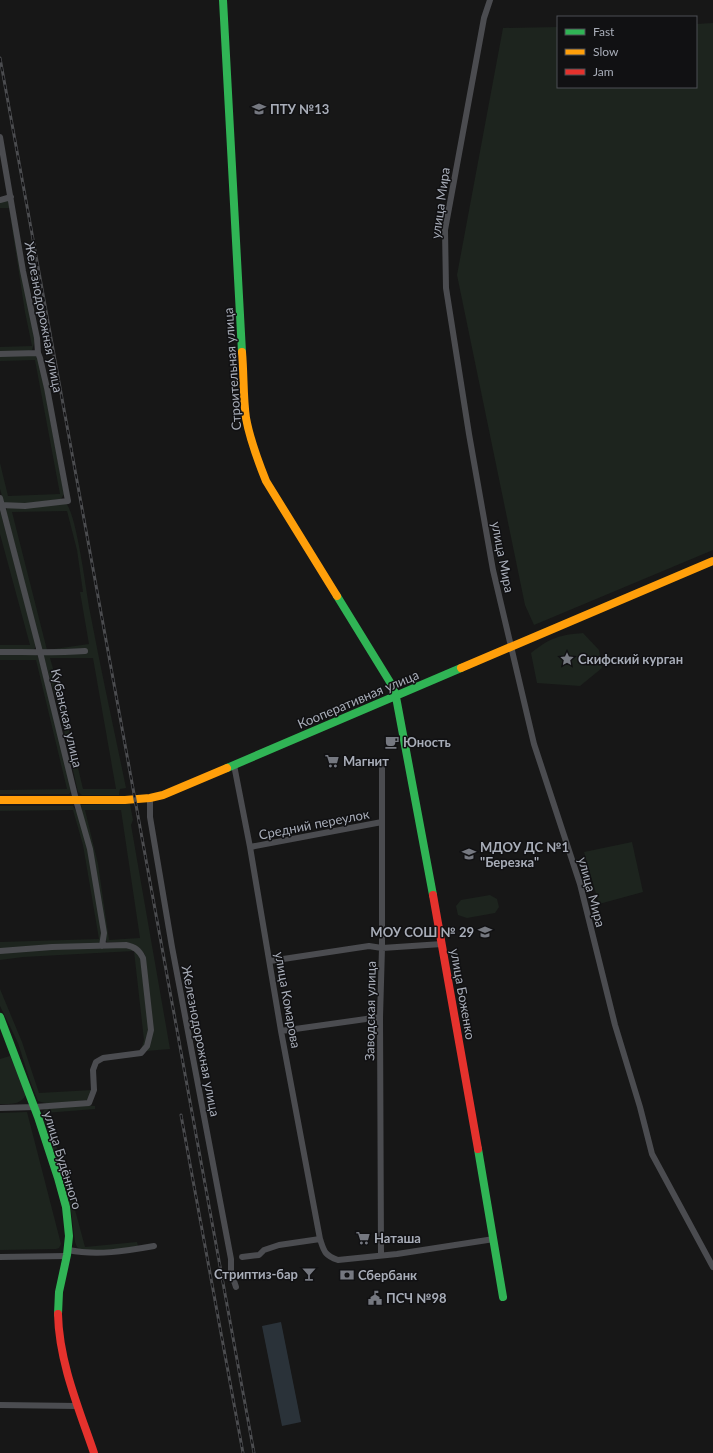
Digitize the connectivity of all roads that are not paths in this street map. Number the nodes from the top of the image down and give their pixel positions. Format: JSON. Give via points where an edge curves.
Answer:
{"nodes":[{"id":1,"x":223,"y":0,"type":"edge"},
{"id":2,"x":490,"y":0,"type":"edge"},
{"id":3,"x":0,"y":137,"type":"edge"},
{"id":4,"x":10,"y":197,"type":"junction"},
{"id":5,"x":0,"y":200,"type":"edge"},
{"id":6,"x":38,"y":353,"type":"junction"},
{"id":7,"x":0,"y":354,"type":"edge"},
{"id":8,"x":0,"y":498,"type":"edge"},
{"id":9,"x":1,"y":506,"type":"edge"},
{"id":10,"x":713,"y":561,"type":"edge"},
{"id":11,"x":511,"y":647,"type":"junction"},
{"id":12,"x":85,"y":651,"type":"dead end"},
{"id":13,"x":0,"y":652,"type":"edge"},
{"id":14,"x":40,"y":652,"type":"junction"},
{"id":15,"x":396,"y":697,"type":"junction"},
{"id":16,"x":234,"y":765,"type":"junction"},
{"id":17,"x":382,"y":767,"type":"dead end"},
{"id":18,"x":150,"y":798,"type":"junction"},
{"id":19,"x":0,"y":800,"type":"edge"},
{"id":20,"x":76,"y":800,"type":"junction"},
{"id":21,"x":382,"y":822,"type":"junction"},
{"id":22,"x":250,"y":847,"type":"junction"},
{"id":23,"x":442,"y":944,"type":"junction"},
{"id":24,"x":102,"y":946,"type":"junction"},
{"id":25,"x":382,"y":948,"type":"junction"},
{"id":26,"x":0,"y":951,"type":"edge"},
{"id":27,"x":270,"y":961,"type":"junction"},
{"id":28,"x":0,"y":1017,"type":"edge"},
{"id":29,"x":380,"y":1018,"type":"junction"},
{"id":30,"x":281,"y":1031,"type":"junction"},
{"id":31,"x":35,"y":1107,"type":"junction"},
{"id":32,"x":0,"y":1108,"type":"edge"},
{"id":33,"x":320,"y":1239,"type":"junction"},
{"id":34,"x":494,"y":1239,"type":"junction"},
{"id":35,"x":154,"y":1246,"type":"dead end"},
{"id":36,"x":67,"y":1253,"type":"junction"},
{"id":37,"x":382,"y":1255,"type":"junction"},
{"id":38,"x":0,"y":1257,"type":"edge"},
{"id":39,"x":242,"y":1257,"type":"dead end"},
{"id":40,"x":713,"y":1267,"type":"edge"},
{"id":41,"x":236,"y":1287,"type":"dead end"},
{"id":42,"x":503,"y":1296,"type":"dead end"},
{"id":43,"x":0,"y":1405,"type":"edge"},
{"id":44,"x":78,"y":1406,"type":"junction"},
{"id":45,"x":94,"y":1453,"type":"edge"}],
"edges":[{"from":1,"to":15,"type":"street","name":"Строительная улица","via":[[246,416],[250,438],[266,481],[385,673]]},
{"from":2,"to":11,"type":"street","name":"улица Мира","via":[[484,18],[445,230],[446,288],[493,570]]},
{"from":3,"to":4,"type":"street","name":"Железнодорожная улица"},
{"from":4,"to":5,"type":"street"},
{"from":4,"to":6,"type":"street","name":"Железнодорожная улица"},
{"from":6,"to":7,"type":"street"},
{"from":6,"to":9,"type":"street","name":"Железнодорожная улица","via":[[68,501]]},
{"from":8,"to":9,"type":"street","name":"Кубанская улица"},
{"from":9,"to":14,"type":"street","name":"Кубанская улица"},
{"from":10,"to":11,"type":"street","name":"Кооперативная улица"},
{"from":11,"to":15,"type":"street","name":"Кооперативная улица"},
{"from":11,"to":40,"type":"street","name":"улица Мира","via":[[534,744],[580,884],[615,1026],[652,1154]]},
{"from":12,"to":14,"type":"street"},
{"from":13,"to":14,"type":"street"},
{"from":14,"to":20,"type":"street","name":"Кубанская улица"},
{"from":15,"to":16,"type":"street","name":"Кооперативная улица"},
{"from":15,"to":23,"type":"street","name":"улица Боженко"},
{"from":16,"to":18,"type":"street","name":"Кооперативная улица"},
{"from":16,"to":22,"type":"street","name":"улица Комарова"},
{"from":17,"to":21,"type":"street","name":"Заводская улица"},
{"from":18,"to":20,"type":"street","name":"Кооперативная улица"},
{"from":18,"to":41,"type":"street","name":"Железнодорожная улица","via":[[150,817],[172,947],[231,1259],[231,1272]]},
{"from":19,"to":20,"type":"street","name":"Кооперативная улица"},
{"from":20,"to":24,"type":"street","name":"Кубанская улица","via":[[90,849],[104,934]]},
{"from":21,"to":22,"type":"street","name":"Средний переулок"},
{"from":21,"to":25,"type":"street","name":"Заводская улица"},
{"from":22,"to":27,"type":"street","name":"улица Комарова"},
{"from":23,"to":25,"type":"street"},
{"from":23,"to":34,"type":"street","name":"улица Боженко"},
{"from":24,"to":26,"type":"street"},
{"from":24,"to":31,"type":"street","via":[[134,947],[143,958],[151,1030],[147,1046],[140,1052],[104,1058],[96,1062],[93,1070],[94,1090],[89,1103]]},
{"from":25,"to":27,"type":"street","via":[[369,946]]},
{"from":25,"to":29,"type":"street","name":"Заводская улица"},
{"from":27,"to":30,"type":"street","name":"улица Комарова"},
{"from":28,"to":31,"type":"street","name":"улица Будённого"},
{"from":29,"to":30,"type":"street"},
{"from":29,"to":37,"type":"street","name":"Заводская улица"},
{"from":30,"to":33,"type":"street","name":"улица Комарова"},
{"from":31,"to":32,"type":"street"},
{"from":31,"to":36,"type":"street","name":"улица Будённого","via":[[67,1214],[70,1240]]},
{"from":33,"to":37,"type":"street","name":"улица Комарова","via":[[325,1253],[338,1260]]},
{"from":33,"to":39,"type":"street","via":[[279,1245],[264,1250],[260,1255]]},
{"from":34,"to":37,"type":"street"},
{"from":34,"to":42,"type":"street","name":"улица Боженко"},
{"from":35,"to":36,"type":"street","via":[[112,1253]]},
{"from":36,"to":38,"type":"street"},
{"from":36,"to":44,"type":"street","name":"улица Будённого","via":[[57,1314],[65,1359]]},
{"from":43,"to":44,"type":"street"},
{"from":44,"to":45,"type":"street","name":"улица Будённого"}]}
